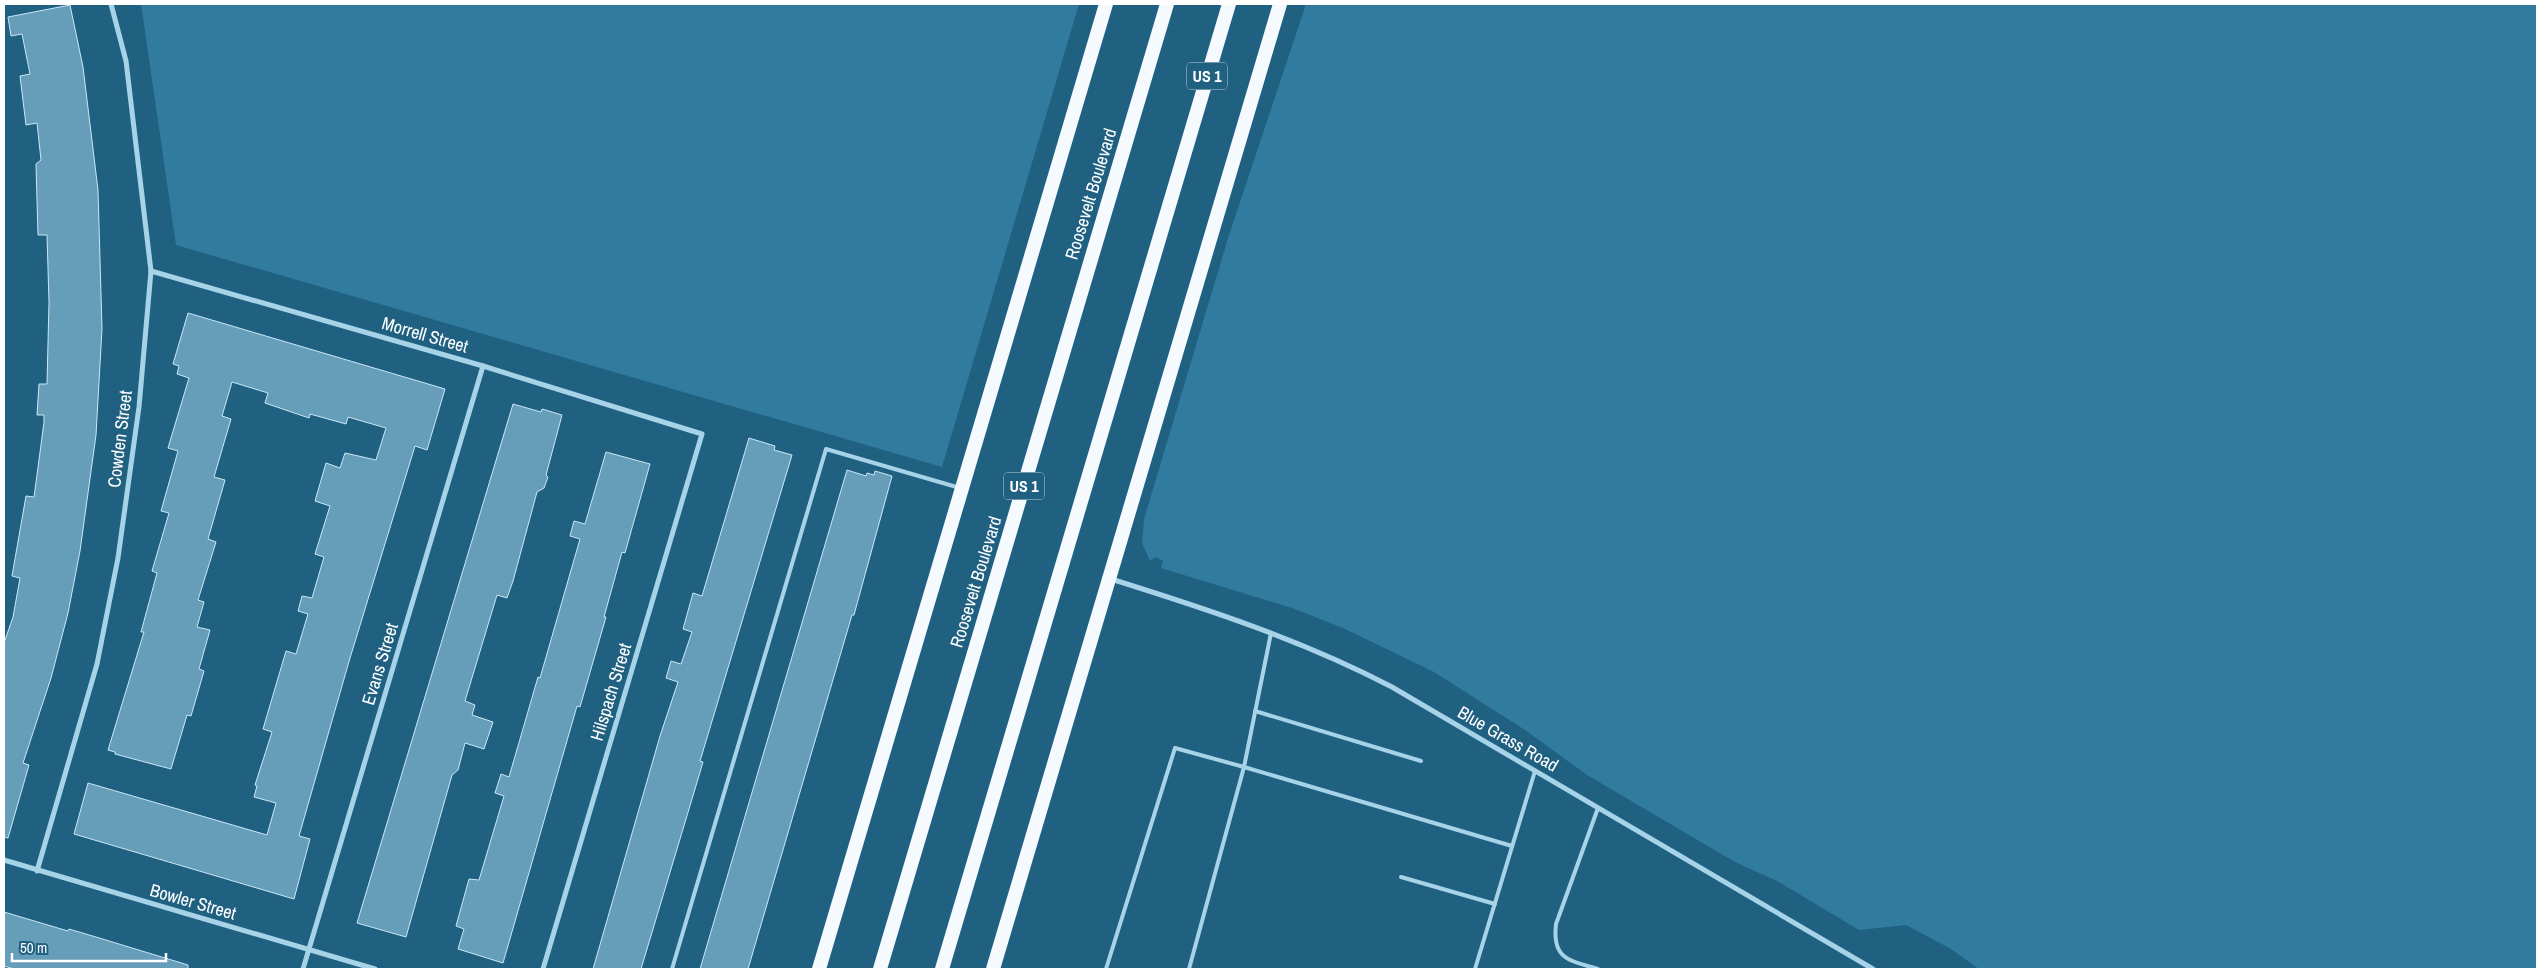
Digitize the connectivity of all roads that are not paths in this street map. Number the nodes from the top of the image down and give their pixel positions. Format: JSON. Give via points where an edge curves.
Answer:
{"nodes":[{"id":1,"x":111,"y":4,"type":"edge"},
{"id":2,"x":1106,"y":4,"type":"edge"},
{"id":3,"x":1168,"y":4,"type":"edge"},
{"id":4,"x":1229,"y":4,"type":"edge"},
{"id":5,"x":1280,"y":4,"type":"edge"},
{"id":6,"x":151,"y":271,"type":"junction"},
{"id":7,"x":483,"y":366,"type":"junction"},
{"id":8,"x":690,"y":430,"type":"joint"},
{"id":9,"x":962,"y":488,"type":"junction"},
{"id":10,"x":1109,"y":579,"type":"junction"},
{"id":11,"x":1271,"y":633,"type":"junction"},
{"id":12,"x":1255,"y":711,"type":"junction"},
{"id":13,"x":1421,"y":761,"type":"dead end"},
{"id":14,"x":1244,"y":767,"type":"junction"},
{"id":15,"x":1535,"y":771,"type":"junction"},
{"id":16,"x":1598,"y":808,"type":"junction"},
{"id":17,"x":1512,"y":846,"type":"junction"},
{"id":18,"x":4,"y":860,"type":"edge"},
{"id":19,"x":37,"y":870,"type":"junction"},
{"id":20,"x":1401,"y":878,"type":"dead end"},
{"id":21,"x":1495,"y":904,"type":"junction"},
{"id":22,"x":309,"y":950,"type":"junction"},
{"id":23,"x":303,"y":969,"type":"edge"},
{"id":24,"x":375,"y":969,"type":"edge"},
{"id":25,"x":542,"y":969,"type":"edge"},
{"id":26,"x":672,"y":969,"type":"edge"},
{"id":27,"x":819,"y":969,"type":"edge"},
{"id":28,"x":880,"y":969,"type":"edge"},
{"id":29,"x":942,"y":969,"type":"edge"},
{"id":30,"x":993,"y":969,"type":"edge"},
{"id":31,"x":1106,"y":969,"type":"edge"},
{"id":32,"x":1189,"y":969,"type":"edge"},
{"id":33,"x":1475,"y":969,"type":"edge"},
{"id":34,"x":1598,"y":969,"type":"edge"},
{"id":35,"x":1872,"y":969,"type":"edge"}],
"edges":[{"from":1,"to":6,"type":"street","name":"Cowden Street","via":[[126,62]]},
{"from":2,"to":9,"type":"highway"},
{"from":3,"to":28,"type":"highway","name":"Roosevelt Boulevard","number":"US 1"},
{"from":4,"to":29,"type":"highway","number":"US 1"},
{"from":5,"to":10,"type":"highway","number":"US 1"},
{"from":6,"to":7,"type":"street","name":"Morrell Street"},
{"from":6,"to":19,"type":"street","name":"Cowden Street","via":[[138,407],[118,558],[97,664]]},
{"from":7,"to":8,"type":"street","name":"Morrell Street"},
{"from":7,"to":22,"type":"street","name":"Evans Street"},
{"from":8,"to":25,"type":"street","name":"Hilspach Street","via":[[702,434]]},
{"from":9,"to":26,"type":"lane","via":[[826,449]]},
{"from":9,"to":27,"type":"highway"},
{"from":10,"to":11,"type":"street","name":"Blue Grass Road","via":[[1212,610]]},
{"from":10,"to":30,"type":"highway","number":"US 1"},
{"from":11,"to":12,"type":"lane"},
{"from":11,"to":15,"type":"street","name":"Blue Grass Road","via":[[1343,661]]},
{"from":12,"to":13,"type":"lane"},
{"from":12,"to":14,"type":"lane"},
{"from":14,"to":17,"type":"lane"},
{"from":14,"to":31,"type":"lane","via":[[1175,748]]},
{"from":14,"to":32,"type":"lane"},
{"from":15,"to":16,"type":"street","name":"Blue Grass Road"},
{"from":15,"to":17,"type":"lane"},
{"from":16,"to":34,"type":"lane","via":[[1556,924],[1554,942],[1565,957]]},
{"from":16,"to":35,"type":"street","name":"Blue Grass Road"},
{"from":17,"to":21,"type":"lane"},
{"from":18,"to":19,"type":"street","name":"Bowler Street"},
{"from":19,"to":22,"type":"street","name":"Bowler Street"},
{"from":20,"to":21,"type":"lane"},
{"from":21,"to":33,"type":"lane"},
{"from":22,"to":23,"type":"street","name":"Evans Street"},
{"from":22,"to":24,"type":"street","name":"Bowler Street"}]}
